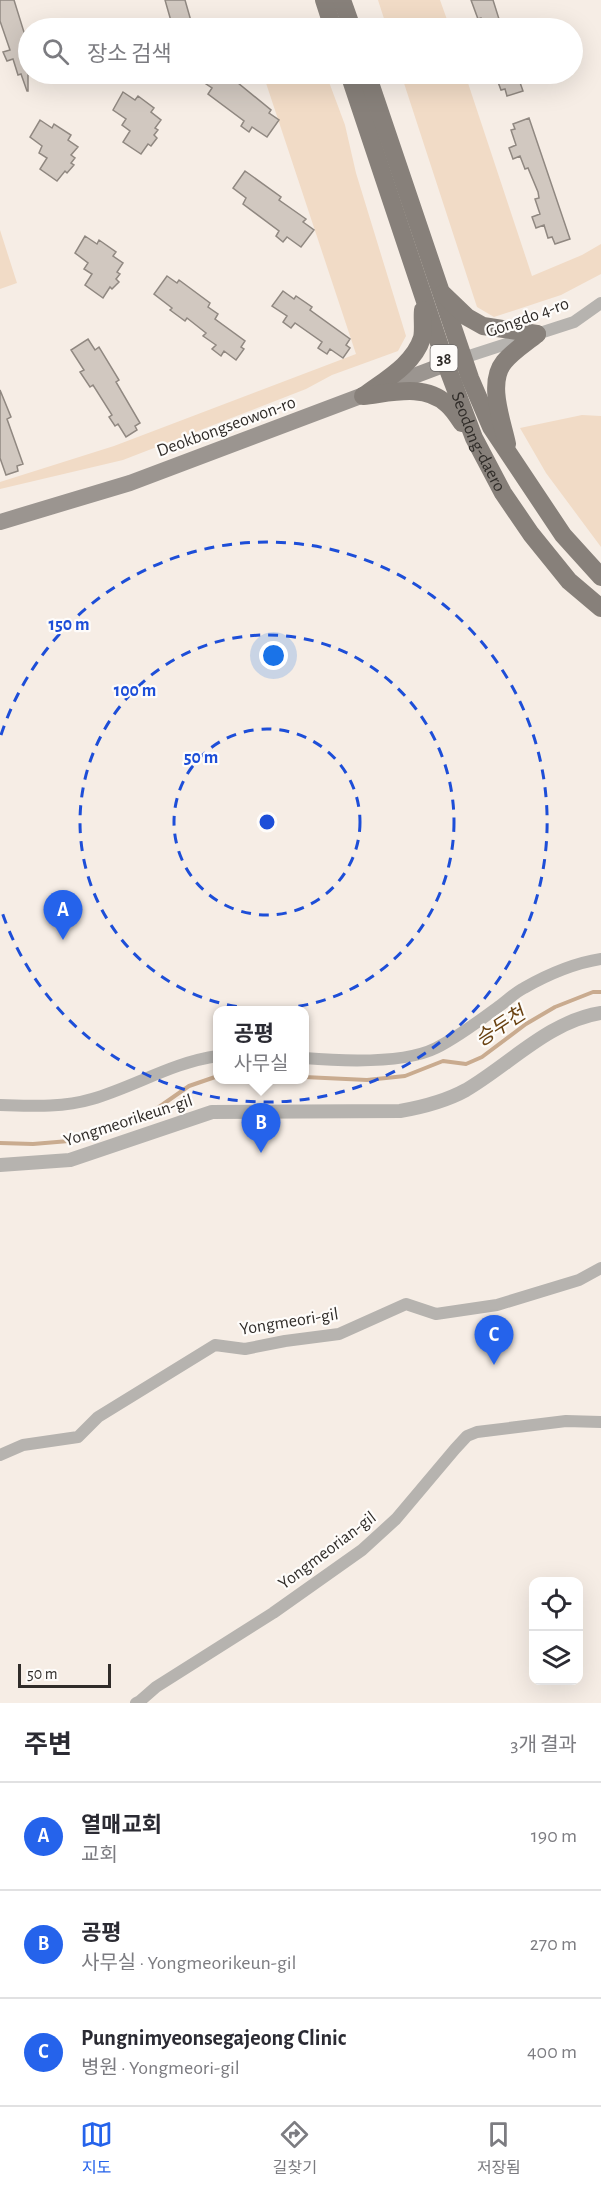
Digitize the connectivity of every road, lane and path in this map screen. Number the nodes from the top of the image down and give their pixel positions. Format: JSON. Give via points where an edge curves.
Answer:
{"nodes":[{"id":1,"x":324,"y":0,"type":"edge"},
{"id":2,"x":342,"y":0,"type":"edge"},
{"id":3,"x":330,"y":18,"type":"edge"},
{"id":4,"x":348,"y":18,"type":"edge"},
{"id":5,"x":353,"y":84,"type":"edge"},
{"id":6,"x":370,"y":84,"type":"edge"},
{"id":7,"x":431,"y":291,"type":"junction"},
{"id":8,"x":601,"y":303,"type":"edge"},
{"id":9,"x":601,"y":315,"type":"edge"},
{"id":10,"x":574,"y":322,"type":"junction"},
{"id":11,"x":537,"y":334,"type":"junction"},
{"id":12,"x":454,"y":361,"type":"junction"},
{"id":13,"x":363,"y":396,"type":"junction"},
{"id":14,"x":474,"y":438,"type":"junction"},
{"id":15,"x":510,"y":458,"type":"junction"},
{"id":16,"x":0,"y":522,"type":"edge"},
{"id":17,"x":601,"y":578,"type":"edge"},
{"id":18,"x":601,"y":609,"type":"edge"},
{"id":19,"x":601,"y":959,"type":"edge"},
{"id":20,"x":601,"y":1013,"type":"edge"},
{"id":21,"x":213,"y":1057,"type":"edge"},
{"id":22,"x":309,"y":1058,"type":"edge"},
{"id":23,"x":0,"y":1105,"type":"edge"},
{"id":24,"x":0,"y":1165,"type":"edge"},
{"id":25,"x":601,"y":1268,"type":"edge"},
{"id":26,"x":601,"y":1422,"type":"edge"},
{"id":27,"x":0,"y":1455,"type":"edge"},
{"id":28,"x":136,"y":1703,"type":"edge"}],
"edges":[{"from":1,"to":3,"type":"main road"},
{"from":2,"to":4,"type":"main road"},
{"from":5,"to":7,"type":"main road","name":"Seodong-daero","number":"38"},
{"from":6,"to":7,"type":"main road","name":"Seodong-daero","number":"38"},
{"from":7,"to":11,"type":"main road","via":[[483,326]]},
{"from":7,"to":12,"type":"main road","name":"Seodong-daero","number":"38"},
{"from":7,"to":13,"type":"main road","via":[[417,349],[405,364]]},
{"from":8,"to":10,"type":"street","name":"Gongdo 4-ro"},
{"from":9,"to":10,"type":"street"},
{"from":10,"to":11,"type":"street","name":"Gongdo 4-ro"},
{"from":11,"to":12,"type":"street","name":"Gongdo 4-ro"},
{"from":11,"to":15,"type":"main road","via":[[504,362],[497,377]]},
{"from":12,"to":13,"type":"main road","name":"Deokbongseowon-ro"},
{"from":12,"to":14,"type":"main road","name":"Seodong-daero","number":"38"},
{"from":12,"to":15,"type":"main road","name":"Seodong-daero","number":"38"},
{"from":13,"to":14,"type":"main road","via":[[417,390],[433,394],[447,404]]},
{"from":13,"to":16,"type":"main road","name":"Deokbongseowon-ro","via":[[130,483]]},
{"from":14,"to":18,"type":"main road","name":"Seodong-daero","number":"38","via":[[503,493],[531,534],[570,581]]},
{"from":15,"to":17,"type":"main road","name":"Seodong-daero","number":"38","via":[[563,535]]},
{"from":19,"to":22,"type":"street","via":[[522,988],[465,1030],[435,1048],[409,1057]]},
{"from":20,"to":24,"type":"street","name":"Yongmeorikeun-gil","via":[[539,1038],[466,1090],[424,1106],[400,1111],[212,1112],[70,1160]]},
{"from":21,"to":23,"type":"street","via":[[189,1062],[91,1100],[63,1105]]},
{"from":25,"to":27,"type":"street","name":"Yongmeori-gil","via":[[579,1280],[497,1305],[436,1314],[406,1304],[339,1334],[245,1349],[215,1345],[98,1417],[78,1437],[23,1445]]},
{"from":26,"to":28,"type":"street","name":"Yongmeorian-gil","via":[[566,1421],[467,1436],[396,1519],[362,1550]]}]}
